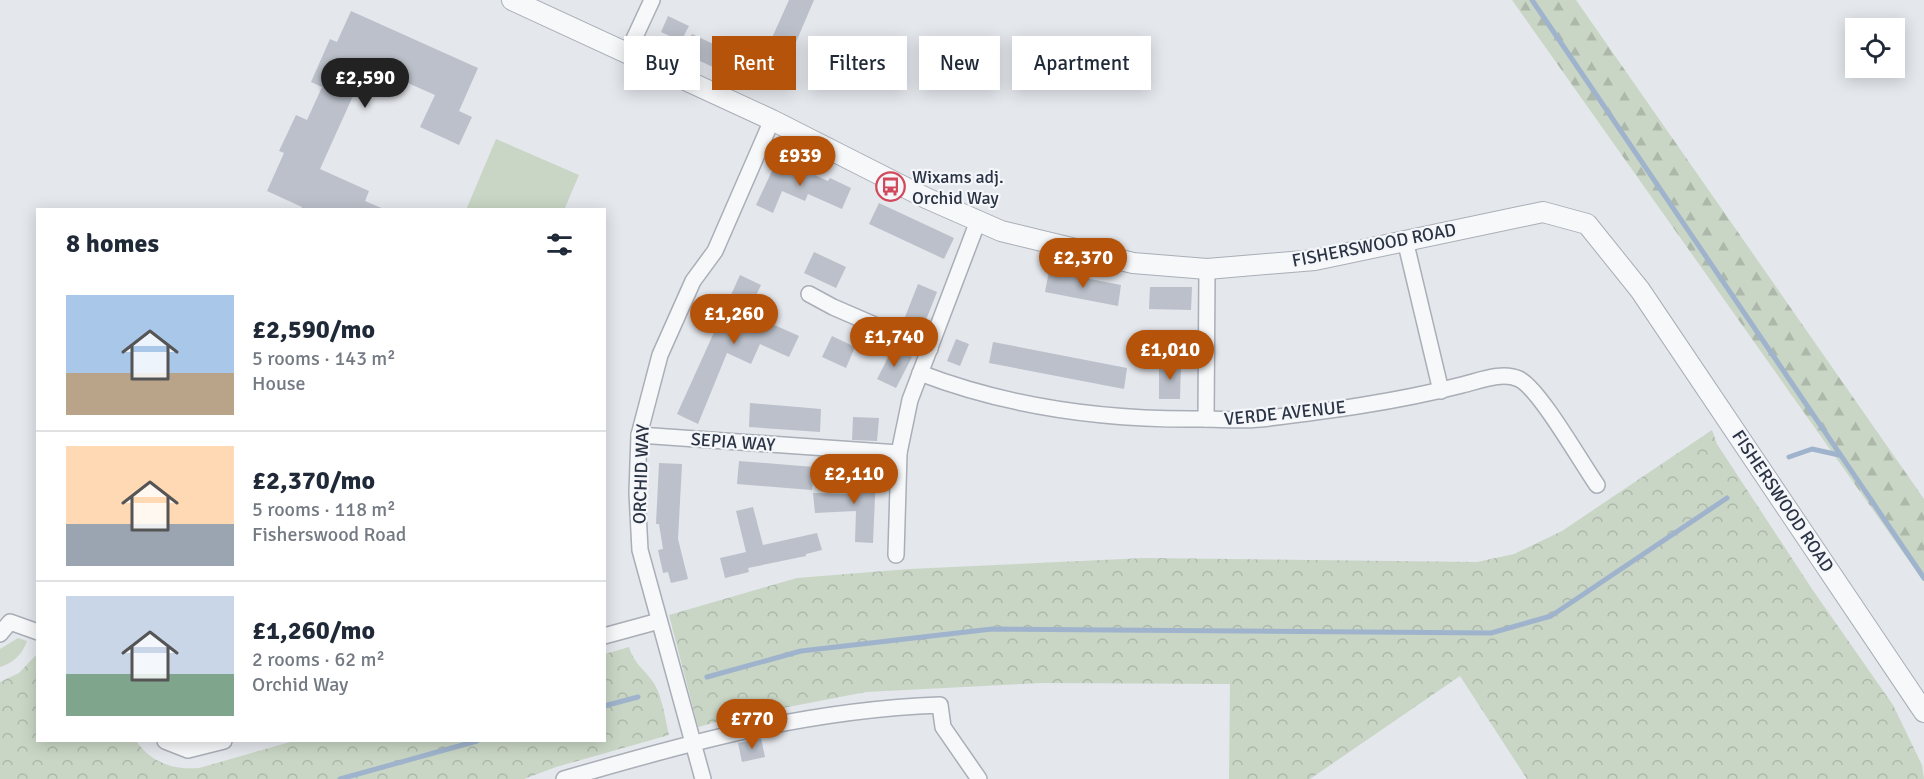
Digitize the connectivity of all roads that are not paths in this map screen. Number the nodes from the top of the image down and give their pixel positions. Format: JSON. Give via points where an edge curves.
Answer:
{"nodes":[{"id":1,"x":512,"y":0,"type":"edge"},
{"id":2,"x":652,"y":0,"type":"edge"},
{"id":3,"x":635,"y":36,"type":"edge"},
{"id":4,"x":624,"y":53,"type":"edge"},
{"id":5,"x":700,"y":87,"type":"edge"},
{"id":6,"x":772,"y":120,"type":"junction"},
{"id":7,"x":978,"y":221,"type":"junction"},
{"id":8,"x":1405,"y":240,"type":"junction"},
{"id":9,"x":1207,"y":269,"type":"junction"},
{"id":10,"x":809,"y":294,"type":"dead end"},
{"id":11,"x":930,"y":349,"type":"junction"},
{"id":12,"x":920,"y":373,"type":"junction"},
{"id":13,"x":1441,"y":390,"type":"junction"},
{"id":14,"x":1206,"y":419,"type":"junction"},
{"id":15,"x":639,"y":435,"type":"junction"},
{"id":16,"x":899,"y":453,"type":"junction"},
{"id":17,"x":1597,"y":485,"type":"dead end"},
{"id":18,"x":896,"y":555,"type":"dead end"},
{"id":19,"x":659,"y":621,"type":"junction"},
{"id":20,"x":36,"y":631,"type":"edge"},
{"id":21,"x":0,"y":634,"type":"edge"},
{"id":22,"x":606,"y":635,"type":"edge"},
{"id":23,"x":1924,"y":712,"type":"edge"},
{"id":24,"x":692,"y":741,"type":"junction"},
{"id":25,"x":168,"y":742,"type":"edge"},
{"id":26,"x":220,"y":742,"type":"edge"},
{"id":27,"x":564,"y":779,"type":"edge"},
{"id":28,"x":703,"y":779,"type":"edge"},
{"id":29,"x":979,"y":779,"type":"edge"}],
"edges":[{"from":1,"to":4,"type":"street","name":"FISHERSWOOD ROAD"},
{"from":2,"to":3,"type":"street"},
{"from":5,"to":6,"type":"street","name":"FISHERSWOOD ROAD"},
{"from":6,"to":7,"type":"street","name":"FISHERSWOOD ROAD"},
{"from":6,"to":15,"type":"street","name":"ORCHID WAY","via":[[714,251],[693,280],[664,344]]},
{"from":7,"to":9,"type":"street","name":"FISHERSWOOD ROAD","via":[[1001,231],[1133,263]]},
{"from":7,"to":11,"type":"street"},
{"from":8,"to":9,"type":"street","name":"FISHERSWOOD ROAD","via":[[1315,260]]},
{"from":8,"to":13,"type":"street"},
{"from":8,"to":23,"type":"street","name":"FISHERSWOOD ROAD","via":[[1543,212],[1587,224],[1640,290]]},
{"from":9,"to":14,"type":"street"},
{"from":10,"to":11,"type":"street"},
{"from":11,"to":12,"type":"street"},
{"from":12,"to":14,"type":"street","name":"VERDE AVENUE","via":[[965,390],[1022,404],[1098,415]]},
{"from":12,"to":16,"type":"street"},
{"from":13,"to":14,"type":"street","name":"VERDE AVENUE","via":[[1258,419]]},
{"from":13,"to":17,"type":"street","name":"VERDE AVENUE","via":[[1508,376],[1530,386]]},
{"from":15,"to":16,"type":"street","name":"SEPIA WAY"},
{"from":15,"to":19,"type":"street","name":"ORCHID WAY","via":[[640,550]]},
{"from":16,"to":18,"type":"street"},
{"from":19,"to":22,"type":"street"},
{"from":19,"to":24,"type":"street","name":"ORCHID WAY"},
{"from":20,"to":21,"type":"street","via":[[10,622]]},
{"from":24,"to":27,"type":"street"},
{"from":24,"to":28,"type":"street","name":"ORCHID WAY"},
{"from":24,"to":29,"type":"street","via":[[821,716],[940,705],[943,727]]},
{"from":25,"to":26,"type":"street","via":[[188,750]]}]}
